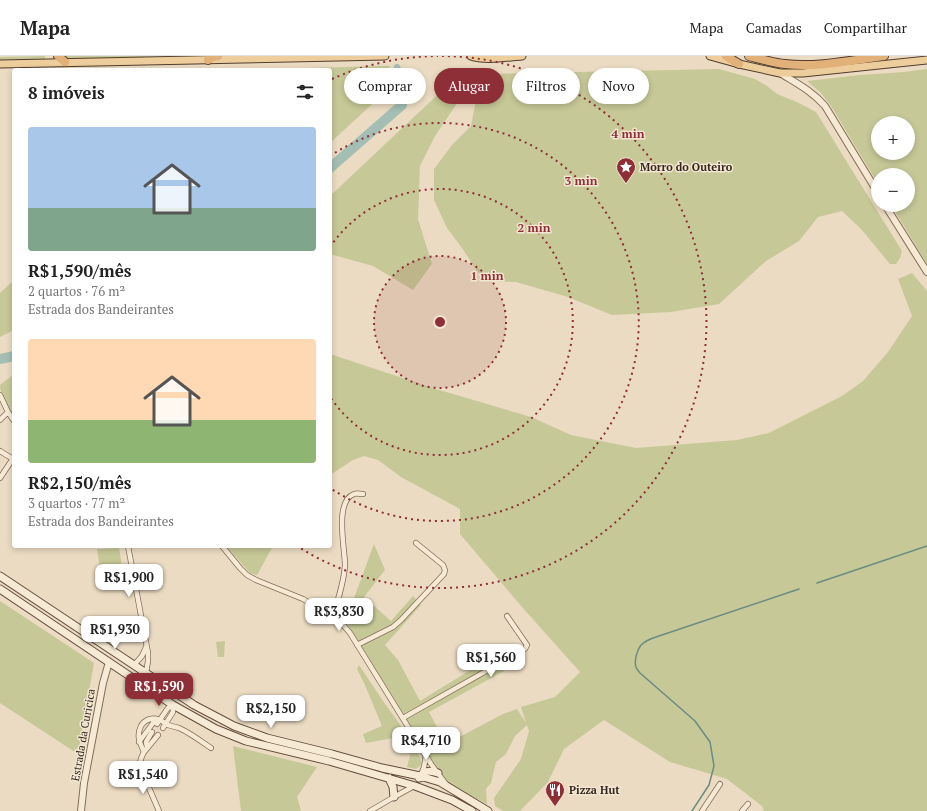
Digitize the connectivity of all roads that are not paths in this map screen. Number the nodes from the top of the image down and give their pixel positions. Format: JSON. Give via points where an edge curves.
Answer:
{"nodes":[{"id":1,"x":58,"y":56,"type":"edge"},
{"id":2,"x":218,"y":56,"type":"edge"},
{"id":3,"x":385,"y":56,"type":"edge"},
{"id":4,"x":471,"y":56,"type":"edge"},
{"id":5,"x":522,"y":56,"type":"edge"},
{"id":6,"x":710,"y":56,"type":"edge"},
{"id":7,"x":726,"y":56,"type":"edge"},
{"id":8,"x":749,"y":56,"type":"edge"},
{"id":9,"x":884,"y":56,"type":"edge"},
{"id":10,"x":208,"y":60,"type":"junction"},
{"id":11,"x":926,"y":60,"type":"edge"},
{"id":12,"x":65,"y":62,"type":"junction"},
{"id":13,"x":0,"y":64,"type":"edge"},
{"id":14,"x":739,"y":64,"type":"junction"},
{"id":15,"x":780,"y":73,"type":"junction"},
{"id":16,"x":871,"y":182,"type":"edge"},
{"id":17,"x":890,"y":212,"type":"edge"},
{"id":18,"x":927,"y":272,"type":"edge"},
{"id":19,"x":0,"y":395,"type":"edge"},
{"id":20,"x":8,"y":412,"type":"junction"},
{"id":21,"x":12,"y":418,"type":"edge"},
{"id":22,"x":0,"y":420,"type":"edge"},
{"id":23,"x":0,"y":451,"type":"edge"},
{"id":24,"x":12,"y":457,"type":"edge"},
{"id":25,"x":12,"y":460,"type":"edge"},
{"id":26,"x":0,"y":478,"type":"edge"},
{"id":27,"x":363,"y":494,"type":"dead end"},
{"id":28,"x":416,"y":543,"type":"dead end"},
{"id":29,"x":128,"y":548,"type":"edge"},
{"id":30,"x":224,"y":548,"type":"edge"},
{"id":31,"x":0,"y":576,"type":"edge"},
{"id":32,"x":0,"y":589,"type":"edge"},
{"id":33,"x":333,"y":616,"type":"junction"},
{"id":34,"x":507,"y":616,"type":"dead end"},
{"id":35,"x":102,"y":645,"type":"junction"},
{"id":36,"x":357,"y":645,"type":"junction"},
{"id":37,"x":146,"y":647,"type":"junction"},
{"id":38,"x":109,"y":662,"type":"junction"},
{"id":39,"x":132,"y":664,"type":"junction"},
{"id":40,"x":146,"y":673,"type":"junction"},
{"id":41,"x":164,"y":686,"type":"junction"},
{"id":42,"x":174,"y":705,"type":"junction"},
{"id":43,"x":194,"y":705,"type":"junction"},
{"id":44,"x":403,"y":718,"type":"junction"},
{"id":45,"x":158,"y":721,"type":"junction"},
{"id":46,"x":165,"y":726,"type":"junction"},
{"id":47,"x":152,"y":732,"type":"dead end"},
{"id":48,"x":158,"y":735,"type":"dead end"},
{"id":49,"x":139,"y":742,"type":"junction"},
{"id":50,"x":211,"y":748,"type":"dead end"},
{"id":51,"x":146,"y":750,"type":"junction"},
{"id":52,"x":426,"y":755,"type":"junction"},
{"id":53,"x":438,"y":772,"type":"junction"},
{"id":54,"x":420,"y":776,"type":"junction"},
{"id":55,"x":389,"y":778,"type":"junction"},
{"id":56,"x":720,"y":784,"type":"dead end"},
{"id":57,"x":415,"y":786,"type":"junction"},
{"id":58,"x":450,"y":788,"type":"junction"},
{"id":59,"x":394,"y":797,"type":"junction"},
{"id":60,"x":748,"y":804,"type":"dead end"},
{"id":61,"x":81,"y":811,"type":"edge"},
{"id":62,"x":159,"y":811,"type":"edge"},
{"id":63,"x":370,"y":811,"type":"edge"},
{"id":64,"x":472,"y":811,"type":"edge"},
{"id":65,"x":488,"y":811,"type":"edge"},
{"id":66,"x":702,"y":811,"type":"edge"},
{"id":67,"x":742,"y":811,"type":"edge"}],
"edges":[{"from":1,"to":12,"type":"highway"},
{"from":2,"to":10,"type":"highway"},
{"from":3,"to":10,"type":"main road"},
{"from":4,"to":5,"type":"main road"},
{"from":6,"to":14,"type":"main road"},
{"from":7,"to":14,"type":"highway"},
{"from":8,"to":9,"type":"highway","via":[[786,64],[816,64]]},
{"from":10,"to":12,"type":"main road"},
{"from":11,"to":15,"type":"main road","via":[[804,73]]},
{"from":12,"to":13,"type":"main road"},
{"from":14,"to":15,"type":"main road"},
{"from":15,"to":16,"type":"street","via":[[809,90],[825,106]]},
{"from":17,"to":18,"type":"street"},
{"from":19,"to":20,"type":"street"},
{"from":20,"to":21,"type":"street"},
{"from":20,"to":22,"type":"street"},
{"from":23,"to":24,"type":"street"},
{"from":25,"to":26,"type":"street"},
{"from":27,"to":33,"type":"street","via":[[351,496],[342,512],[345,565],[340,597]]},
{"from":28,"to":36,"type":"street","via":[[443,565],[444,574],[401,620]]},
{"from":29,"to":37,"type":"street"},
{"from":30,"to":33,"type":"street","via":[[247,575],[303,599]]},
{"from":31,"to":35,"type":"main road"},
{"from":32,"to":38,"type":"main road"},
{"from":33,"to":36,"type":"street","via":[[350,633]]},
{"from":34,"to":44,"type":"street","via":[[527,645],[525,650]]},
{"from":35,"to":38,"type":"main road"},
{"from":35,"to":39,"type":"main road"},
{"from":36,"to":44,"type":"street"},
{"from":37,"to":39,"type":"street","via":[[142,656]]},
{"from":37,"to":40,"type":"street"},
{"from":38,"to":39,"type":"main road"},
{"from":38,"to":42,"type":"main road"},
{"from":38,"to":61,"type":"street","name":"Estrada da Curicica","via":[[84,783]]},
{"from":39,"to":40,"type":"main road"},
{"from":40,"to":41,"type":"main road"},
{"from":41,"to":42,"type":"main road"},
{"from":41,"to":43,"type":"main road"},
{"from":42,"to":43,"type":"main road"},
{"from":42,"to":45,"type":"street","via":[[168,708]]},
{"from":42,"to":46,"type":"street","via":[[174,712]]},
{"from":42,"to":55,"type":"main road","via":[[236,738]]},
{"from":43,"to":54,"type":"main road","via":[[234,726],[267,738]]},
{"from":44,"to":52,"type":"street"},
{"from":45,"to":46,"type":"street"},
{"from":45,"to":49,"type":"street"},
{"from":45,"to":49,"type":"street","via":[[144,722],[139,731]]},
{"from":46,"to":50,"type":"street","via":[[180,729]]},
{"from":47,"to":51,"type":"street","via":[[146,742]]},
{"from":48,"to":51,"type":"street"},
{"from":49,"to":51,"type":"street"},
{"from":51,"to":62,"type":"street","via":[[139,765]]},
{"from":52,"to":53,"type":"street"},
{"from":52,"to":54,"type":"street"},
{"from":53,"to":54,"type":"main road","via":[[426,771]]},
{"from":53,"to":58,"type":"street"},
{"from":54,"to":57,"type":"main road"},
{"from":54,"to":58,"type":"main road"},
{"from":55,"to":57,"type":"main road"},
{"from":55,"to":59,"type":"main road"},
{"from":56,"to":66,"type":"street"},
{"from":57,"to":59,"type":"street"},
{"from":57,"to":64,"type":"main road","via":[[452,800]]},
{"from":58,"to":65,"type":"main road"},
{"from":59,"to":63,"type":"street"},
{"from":60,"to":67,"type":"street"}]}
